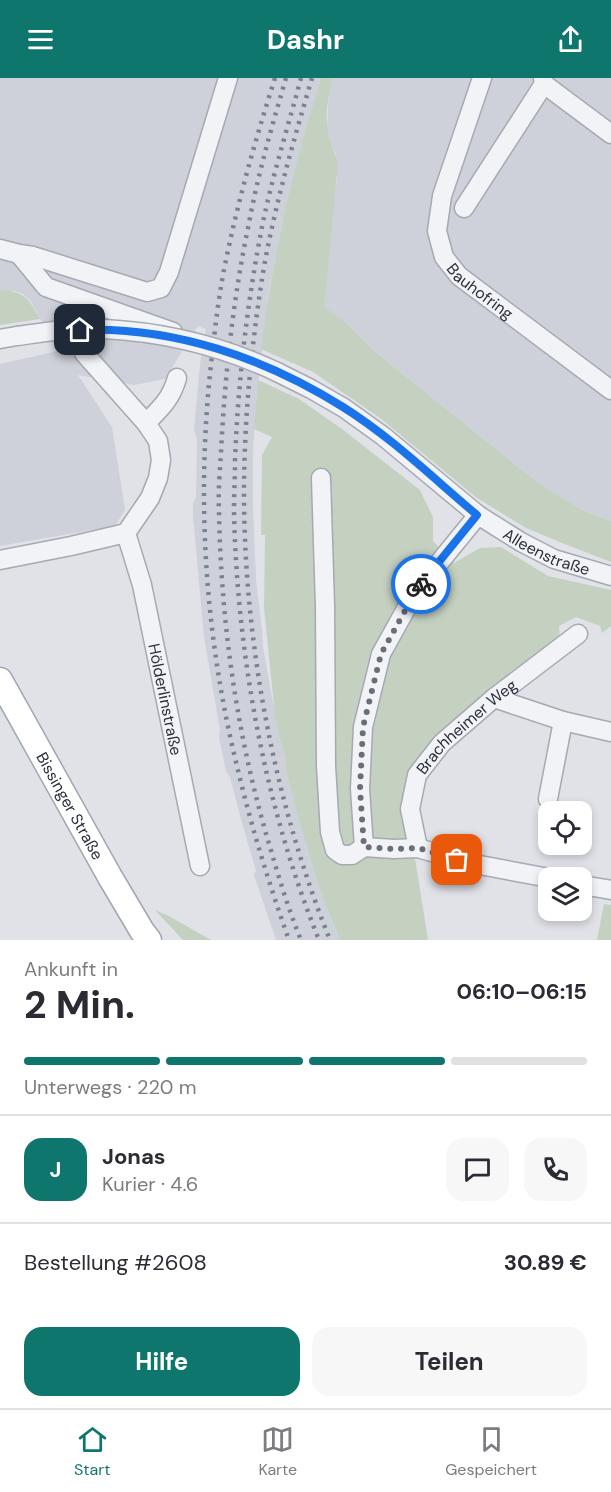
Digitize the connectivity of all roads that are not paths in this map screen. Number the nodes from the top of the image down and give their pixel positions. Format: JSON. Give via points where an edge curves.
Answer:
{"nodes":[{"id":1,"x":228,"y":78,"type":"edge"},
{"id":2,"x":482,"y":78,"type":"edge"},
{"id":3,"x":544,"y":81,"type":"edge"},
{"id":4,"x":611,"y":134,"type":"edge"},
{"id":5,"x":464,"y":208,"type":"dead end"},
{"id":6,"x":0,"y":249,"type":"edge"},
{"id":7,"x":19,"y":254,"type":"junction"},
{"id":8,"x":173,"y":332,"type":"dead end"},
{"id":9,"x":9,"y":337,"type":"edge"},
{"id":10,"x":84,"y":352,"type":"dead end"},
{"id":11,"x":177,"y":378,"type":"dead end"},
{"id":12,"x":611,"y":390,"type":"edge"},
{"id":13,"x":146,"y":423,"type":"junction"},
{"id":14,"x":321,"y":478,"type":"dead end"},
{"id":15,"x":477,"y":515,"type":"junction"},
{"id":16,"x":126,"y":533,"type":"junction"},
{"id":17,"x":0,"y":560,"type":"edge"},
{"id":18,"x":611,"y":576,"type":"edge"},
{"id":19,"x":578,"y":634,"type":"dead end"},
{"id":20,"x":0,"y":680,"type":"edge"},
{"id":21,"x":494,"y":698,"type":"junction"},
{"id":22,"x":563,"y":721,"type":"junction"},
{"id":23,"x":611,"y":732,"type":"edge"},
{"id":24,"x":548,"y":799,"type":"dead end"},
{"id":25,"x":364,"y":847,"type":"junction"},
{"id":26,"x":418,"y":848,"type":"junction"},
{"id":27,"x":200,"y":866,"type":"dead end"},
{"id":28,"x":538,"y":877,"type":"edge"},
{"id":29,"x":592,"y":887,"type":"edge"},
{"id":30,"x":611,"y":890,"type":"edge"},
{"id":31,"x":141,"y":937,"type":"edge"}],
"edges":[{"from":1,"to":7,"type":"street","via":[[161,288],[147,292]]},
{"from":2,"to":12,"type":"street","name":"Bauhofring","via":[[442,196],[437,231],[444,257],[459,276]]},
{"from":3,"to":4,"type":"street"},
{"from":3,"to":5,"type":"street"},
{"from":6,"to":7,"type":"street"},
{"from":7,"to":8,"type":"street","via":[[46,287]]},
{"from":9,"to":15,"type":"street","name":"Alleenstraße","bridge":true,"via":[[102,329],[190,341],[230,353],[277,372],[352,413]]},
{"from":10,"to":13,"type":"street"},
{"from":11,"to":13,"type":"street","via":[[165,404]]},
{"from":13,"to":16,"type":"street","via":[[158,441],[158,478],[150,498]]},
{"from":14,"to":25,"type":"street","via":[[330,832],[335,850],[342,855],[352,855]]},
{"from":15,"to":18,"type":"street","name":"Alleenstraße","via":[[554,559]]},
{"from":15,"to":25,"type":"street","via":[[416,591],[381,654],[363,727],[360,789]]},
{"from":16,"to":17,"type":"street"},
{"from":16,"to":27,"type":"street","name":"Hölderlinstraße","via":[[142,585]]},
{"from":19,"to":21,"type":"street","name":"Brachheimer Weg"},
{"from":20,"to":31,"type":"main road","name":"Bissinger Straße"},
{"from":21,"to":22,"type":"street"},
{"from":21,"to":26,"type":"street","name":"Brachheimer Weg","via":[[442,743],[417,775],[410,809]]},
{"from":22,"to":23,"type":"street"},
{"from":22,"to":24,"type":"street"},
{"from":25,"to":26,"type":"street"},
{"from":26,"to":28,"type":"street"},
{"from":29,"to":30,"type":"street"}]}
